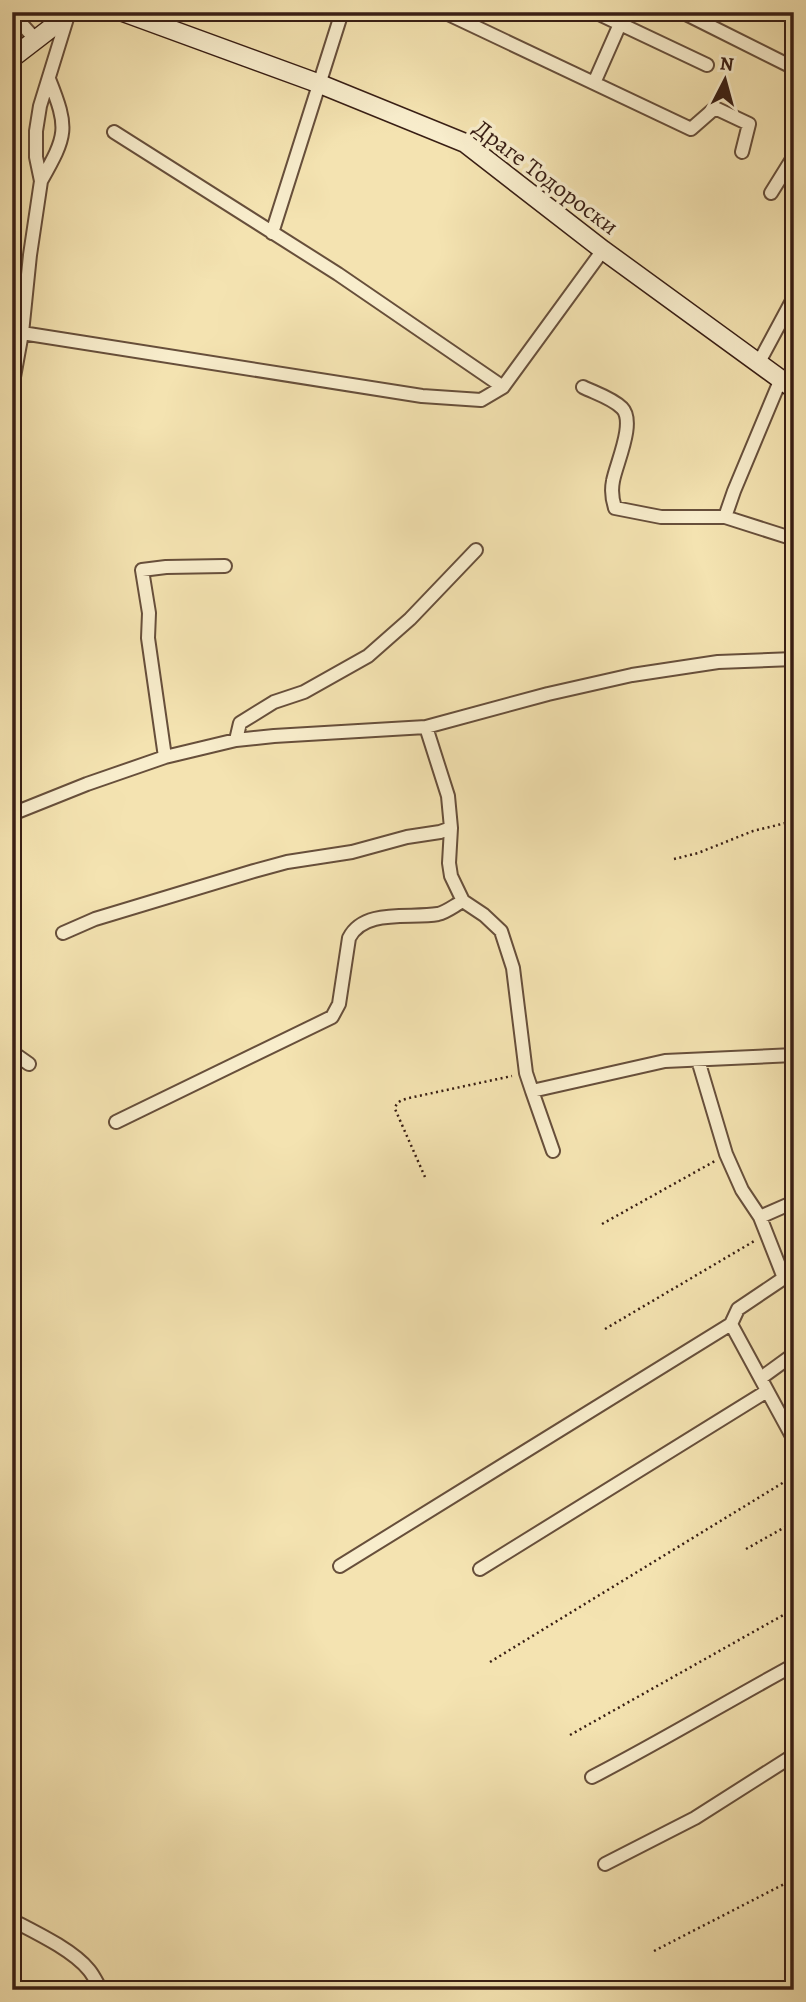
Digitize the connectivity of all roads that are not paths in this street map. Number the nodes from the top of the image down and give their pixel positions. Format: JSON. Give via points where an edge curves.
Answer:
{"nodes":[{"id":1,"x":68,"y":12,"type":"edge"},
{"id":2,"x":123,"y":12,"type":"edge"},
{"id":3,"x":342,"y":12,"type":"edge"},
{"id":4,"x":444,"y":12,"type":"edge"},
{"id":5,"x":595,"y":12,"type":"edge"},
{"id":6,"x":682,"y":12,"type":"edge"},
{"id":7,"x":12,"y":22,"type":"edge"},
{"id":8,"x":621,"y":24,"type":"junction"},
{"id":9,"x":36,"y":40,"type":"junction"},
{"id":10,"x":12,"y":58,"type":"edge"},
{"id":11,"x":707,"y":65,"type":"dead end"},
{"id":12,"x":794,"y":68,"type":"edge"},
{"id":13,"x":49,"y":79,"type":"junction"},
{"id":14,"x":594,"y":83,"type":"junction"},
{"id":15,"x":320,"y":84,"type":"junction"},
{"id":16,"x":114,"y":132,"type":"dead end"},
{"id":17,"x":742,"y":152,"type":"dead end"},
{"id":18,"x":794,"y":156,"type":"edge"},
{"id":19,"x":41,"y":181,"type":"junction"},
{"id":20,"x":771,"y":193,"type":"dead end"},
{"id":21,"x":271,"y":233,"type":"junction"},
{"id":22,"x":603,"y":250,"type":"junction"},
{"id":23,"x":794,"y":297,"type":"edge"},
{"id":24,"x":22,"y":333,"type":"junction"},
{"id":25,"x":758,"y":364,"type":"junction"},
{"id":26,"x":787,"y":385,"type":"edge"},
{"id":27,"x":503,"y":387,"type":"junction"},
{"id":28,"x":583,"y":387,"type":"dead end"},
{"id":29,"x":12,"y":388,"type":"edge"},
{"id":30,"x":726,"y":517,"type":"junction"},
{"id":31,"x":794,"y":539,"type":"edge"},
{"id":32,"x":476,"y":550,"type":"dead end"},
{"id":33,"x":225,"y":566,"type":"dead end"},
{"id":34,"x":794,"y":659,"type":"edge"},
{"id":35,"x":426,"y":727,"type":"junction"},
{"id":36,"x":236,"y":740,"type":"junction"},
{"id":37,"x":165,"y":757,"type":"junction"},
{"id":38,"x":12,"y":814,"type":"edge"},
{"id":39,"x":451,"y":828,"type":"junction"},
{"id":40,"x":463,"y":901,"type":"junction"},
{"id":41,"x":63,"y":933,"type":"dead end"},
{"id":42,"x":12,"y":1052,"type":"edge"},
{"id":43,"x":794,"y":1055,"type":"edge"},
{"id":44,"x":698,"y":1060,"type":"junction"},
{"id":45,"x":29,"y":1064,"type":"dead end"},
{"id":46,"x":532,"y":1091,"type":"junction"},
{"id":47,"x":116,"y":1122,"type":"dead end"},
{"id":48,"x":553,"y":1151,"type":"dead end"},
{"id":49,"x":794,"y":1202,"type":"edge"},
{"id":50,"x":760,"y":1217,"type":"junction"},
{"id":51,"x":732,"y":1324,"type":"junction"},
{"id":52,"x":794,"y":1354,"type":"edge"},
{"id":53,"x":761,"y":1378,"type":"junction"},
{"id":54,"x":767,"y":1391,"type":"junction"},
{"id":55,"x":794,"y":1440,"type":"edge"},
{"id":56,"x":340,"y":1566,"type":"dead end"},
{"id":57,"x":481,"y":1569,"type":"dead end"},
{"id":58,"x":794,"y":1665,"type":"edge"},
{"id":59,"x":794,"y":1755,"type":"edge"},
{"id":60,"x":592,"y":1777,"type":"dead end"},
{"id":61,"x":605,"y":1864,"type":"dead end"},
{"id":62,"x":12,"y":1920,"type":"edge"},
{"id":63,"x":101,"y":1990,"type":"edge"}],
"edges":[{"from":1,"to":9,"type":"street"},
{"from":1,"to":13,"type":"street"},
{"from":2,"to":15,"type":"street","name":"Драге Тодороски"},
{"from":3,"to":15,"type":"street"},
{"from":4,"to":14,"type":"street"},
{"from":5,"to":8,"type":"street"},
{"from":6,"to":12,"type":"street"},
{"from":7,"to":9,"type":"street","via":[[18,20]]},
{"from":8,"to":11,"type":"street"},
{"from":8,"to":14,"type":"street"},
{"from":9,"to":10,"type":"street"},
{"from":13,"to":19,"type":"street","via":[[36,131]]},
{"from":13,"to":19,"type":"street","via":[[64,131]]},
{"from":14,"to":17,"type":"street","via":[[691,129],[715,108],[749,124]]},
{"from":15,"to":21,"type":"street"},
{"from":15,"to":22,"type":"street","name":"Драге Тодороски","via":[[465,143]]},
{"from":16,"to":21,"type":"street"},
{"from":18,"to":20,"type":"street"},
{"from":19,"to":24,"type":"street"},
{"from":21,"to":27,"type":"street"},
{"from":22,"to":25,"type":"street","name":"Драге Тодороски"},
{"from":22,"to":27,"type":"street"},
{"from":23,"to":25,"type":"street"},
{"from":24,"to":27,"type":"street","via":[[422,396],[481,400]]},
{"from":24,"to":29,"type":"street"},
{"from":25,"to":26,"type":"street","name":"Драге Тодороски"},
{"from":26,"to":30,"type":"street","via":[[734,491]]},
{"from":28,"to":30,"type":"street","via":[[620,406],[626,415],[613,482],[615,508],[661,517]]},
{"from":30,"to":31,"type":"street"},
{"from":32,"to":36,"type":"street","via":[[368,656],[240,723]]},
{"from":33,"to":37,"type":"street","via":[[142,570]]},
{"from":34,"to":35,"type":"street","via":[[718,662],[632,675]]},
{"from":35,"to":36,"type":"street"},
{"from":35,"to":39,"type":"street","via":[[448,796]]},
{"from":36,"to":37,"type":"street"},
{"from":37,"to":38,"type":"street"},
{"from":39,"to":40,"type":"street","via":[[451,876]]},
{"from":39,"to":41,"type":"street","via":[[254,870]]},
{"from":40,"to":46,"type":"street","via":[[501,931],[513,968]]},
{"from":40,"to":47,"type":"street","via":[[441,913],[362,923],[349,938],[332,1017]]},
{"from":42,"to":45,"type":"street"},
{"from":43,"to":44,"type":"street"},
{"from":44,"to":46,"type":"street","via":[[664,1061]]},
{"from":44,"to":50,"type":"street","via":[[726,1154]]},
{"from":46,"to":48,"type":"street"},
{"from":49,"to":50,"type":"street"},
{"from":50,"to":51,"type":"street","via":[[784,1278],[738,1309]]},
{"from":51,"to":53,"type":"street"},
{"from":51,"to":56,"type":"street"},
{"from":52,"to":53,"type":"street"},
{"from":53,"to":54,"type":"street"},
{"from":54,"to":55,"type":"street"},
{"from":54,"to":57,"type":"street"},
{"from":58,"to":60,"type":"street"},
{"from":59,"to":61,"type":"street","via":[[695,1818]]},
{"from":62,"to":63,"type":"street","via":[[68,1953],[88,1969]]}]}
